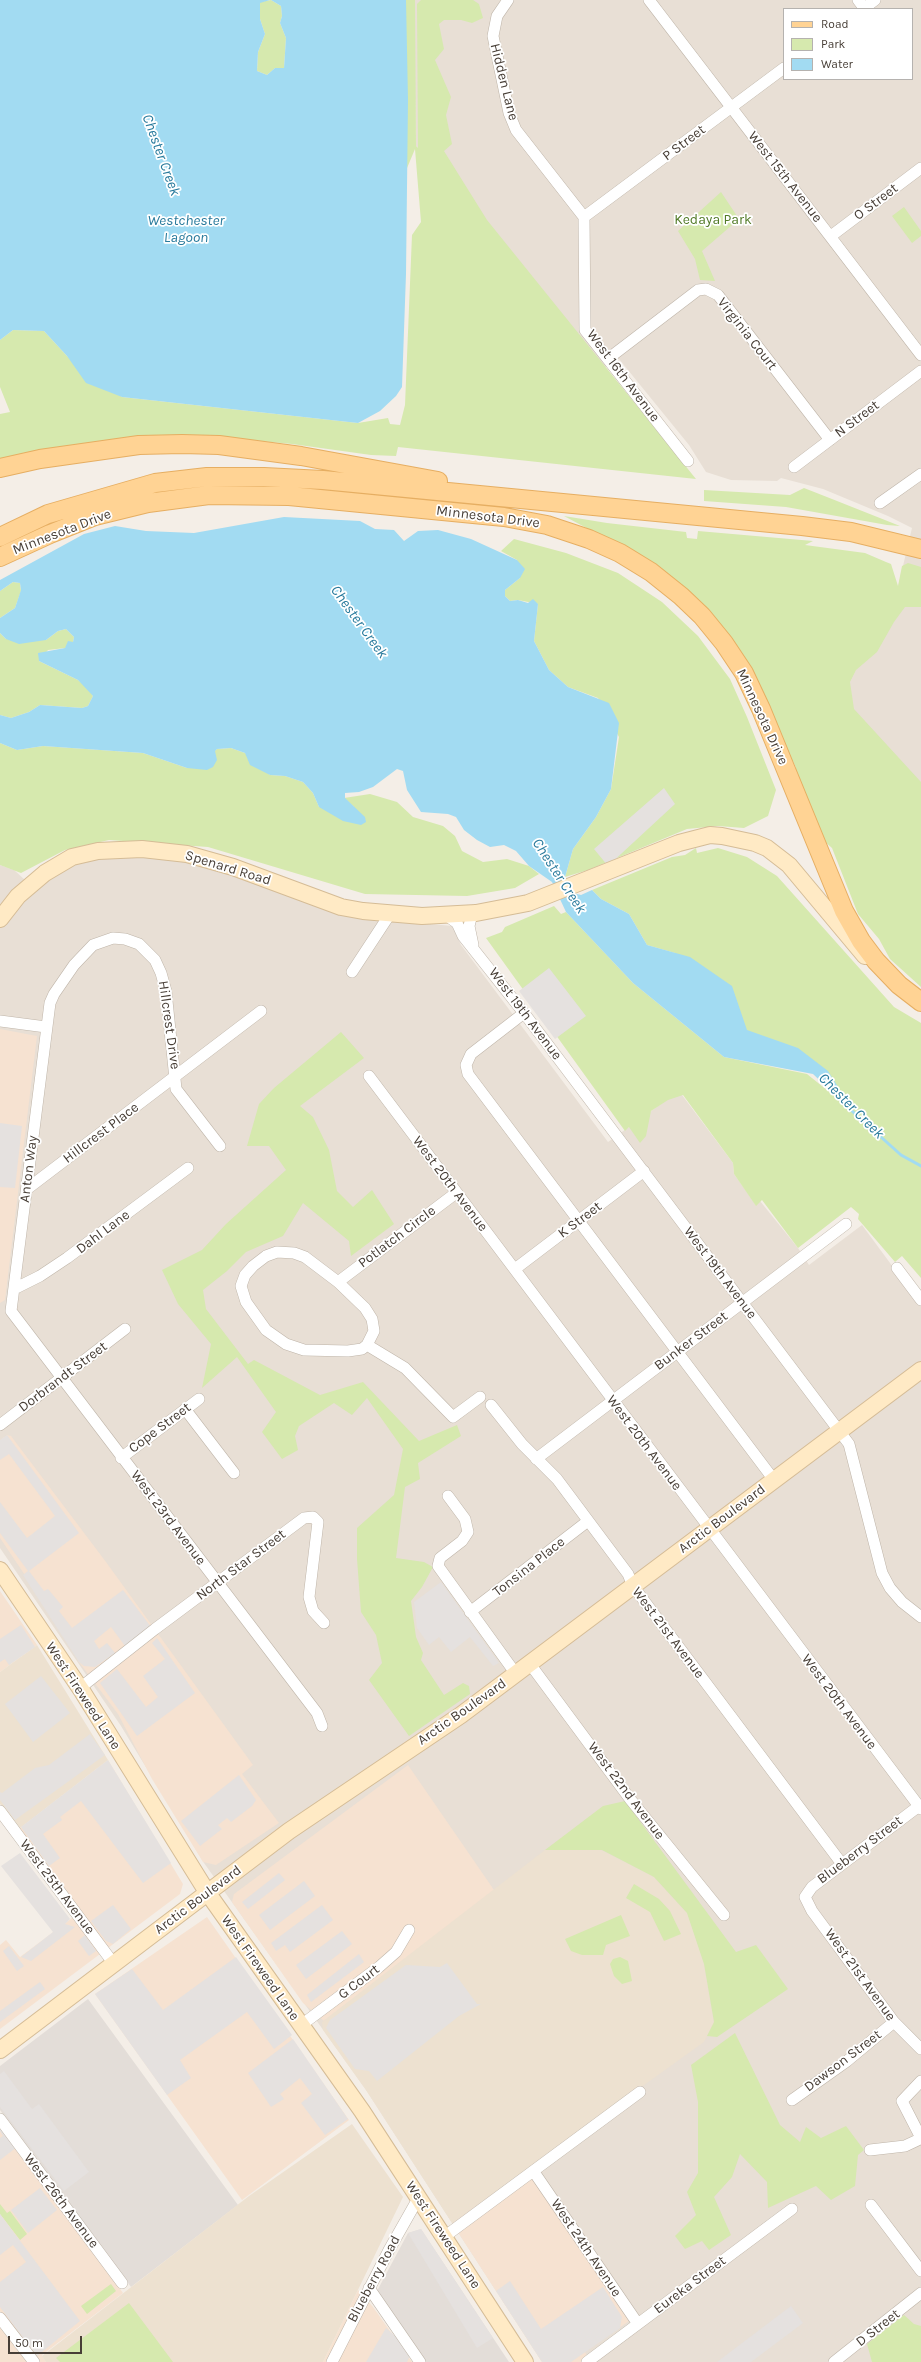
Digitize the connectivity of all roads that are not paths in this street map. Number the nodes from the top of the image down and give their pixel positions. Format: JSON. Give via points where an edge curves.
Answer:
{"nodes":[{"id":1,"x":508,"y":0,"type":"edge"},
{"id":2,"x":650,"y":0,"type":"edge"},
{"id":3,"x":874,"y":0,"type":"edge"},
{"id":4,"x":861,"y":6,"type":"edge"},
{"id":5,"x":783,"y":69,"type":"edge"},
{"id":6,"x":732,"y":108,"type":"junction"},
{"id":7,"x":921,"y":168,"type":"edge"},
{"id":8,"x":584,"y":217,"type":"junction"},
{"id":9,"x":831,"y":236,"type":"junction"},
{"id":10,"x":921,"y":355,"type":"edge"},
{"id":11,"x":609,"y":358,"type":"junction"},
{"id":12,"x":921,"y":371,"type":"edge"},
{"id":13,"x":830,"y":440,"type":"junction"},
{"id":14,"x":688,"y":461,"type":"dead end"},
{"id":15,"x":794,"y":467,"type":"dead end"},
{"id":16,"x":0,"y":468,"type":"edge"},
{"id":17,"x":921,"y":474,"type":"edge"},
{"id":18,"x":523,"y":498,"type":"junction"},
{"id":19,"x":880,"y":503,"type":"dead end"},
{"id":20,"x":0,"y":536,"type":"edge"},
{"id":21,"x":921,"y":549,"type":"edge"},
{"id":22,"x":0,"y":557,"type":"edge"},
{"id":23,"x":476,"y":913,"type":"junction"},
{"id":24,"x":390,"y":914,"type":"junction"},
{"id":25,"x":446,"y":915,"type":"junction"},
{"id":26,"x":0,"y":919,"type":"edge"},
{"id":27,"x":474,"y":948,"type":"junction"},
{"id":28,"x":352,"y":972,"type":"dead end"},
{"id":29,"x":899,"y":985,"type":"junction"},
{"id":30,"x":921,"y":1002,"type":"edge"},
{"id":31,"x":261,"y":1011,"type":"dead end"},
{"id":32,"x":524,"y":1013,"type":"junction"},
{"id":33,"x":0,"y":1021,"type":"edge"},
{"id":34,"x":46,"y":1027,"type":"junction"},
{"id":35,"x":369,"y":1076,"type":"dead end"},
{"id":36,"x":175,"y":1077,"type":"junction"},
{"id":37,"x":220,"y":1146,"type":"dead end"},
{"id":38,"x":188,"y":1168,"type":"dead end"},
{"id":39,"x":644,"y":1171,"type":"junction"},
{"id":40,"x":27,"y":1189,"type":"junction"},
{"id":41,"x":456,"y":1193,"type":"junction"},
{"id":42,"x":578,"y":1221,"type":"junction"},
{"id":43,"x":846,"y":1224,"type":"dead end"},
{"id":44,"x":897,"y":1268,"type":"dead end"},
{"id":45,"x":515,"y":1269,"type":"junction"},
{"id":46,"x":338,"y":1282,"type":"junction"},
{"id":47,"x":14,"y":1289,"type":"junction"},
{"id":48,"x":921,"y":1300,"type":"edge"},
{"id":49,"x":742,"y":1303,"type":"junction"},
{"id":50,"x":11,"y":1311,"type":"joint"},
{"id":51,"x":125,"y":1329,"type":"dead end"},
{"id":52,"x":367,"y":1345,"type":"junction"},
{"id":53,"x":676,"y":1353,"type":"junction"},
{"id":54,"x":921,"y":1370,"type":"edge"},
{"id":55,"x":61,"y":1379,"type":"junction"},
{"id":56,"x":480,"y":1397,"type":"dead end"},
{"id":57,"x":199,"y":1399,"type":"dead end"},
{"id":58,"x":613,"y":1400,"type":"junction"},
{"id":59,"x":491,"y":1405,"type":"dead end"},
{"id":60,"x":185,"y":1410,"type":"junction"},
{"id":61,"x":0,"y":1425,"type":"edge"},
{"id":62,"x":840,"y":1431,"type":"junction"},
{"id":63,"x":121,"y":1458,"type":"junction"},
{"id":64,"x":536,"y":1459,"type":"junction"},
{"id":65,"x":234,"y":1473,"type":"dead end"},
{"id":66,"x":774,"y":1480,"type":"junction"},
{"id":67,"x":448,"y":1496,"type":"dead end"},
{"id":68,"x":588,"y":1521,"type":"junction"},
{"id":69,"x":708,"y":1529,"type":"junction"},
{"id":70,"x":0,"y":1570,"type":"edge"},
{"id":71,"x":217,"y":1584,"type":"junction"},
{"id":72,"x":633,"y":1586,"type":"junction"},
{"id":73,"x":470,"y":1612,"type":"junction"},
{"id":74,"x":921,"y":1617,"type":"edge"},
{"id":75,"x":324,"y":1623,"type":"dead end"},
{"id":76,"x":530,"y":1664,"type":"junction"},
{"id":77,"x":516,"y":1674,"type":"junction"},
{"id":78,"x":80,"y":1688,"type":"junction"},
{"id":79,"x":322,"y":1726,"type":"dead end"},
{"id":80,"x":920,"y":1807,"type":"edge"},
{"id":81,"x":0,"y":1811,"type":"edge"},
{"id":82,"x":842,"y":1864,"type":"junction"},
{"id":83,"x":207,"y":1892,"type":"junction"},
{"id":84,"x":805,"y":1897,"type":"joint"},
{"id":85,"x":724,"y":1915,"type":"dead end"},
{"id":86,"x":409,"y":1930,"type":"dead end"},
{"id":87,"x":114,"y":1964,"type":"junction"},
{"id":88,"x":894,"y":2022,"type":"junction"},
{"id":89,"x":300,"y":2026,"type":"junction"},
{"id":90,"x":920,"y":2044,"type":"edge"},
{"id":91,"x":0,"y":2050,"type":"edge"},
{"id":92,"x":921,"y":2081,"type":"edge"},
{"id":93,"x":640,"y":2092,"type":"dead end"},
{"id":94,"x":792,"y":2100,"type":"dead end"},
{"id":95,"x":0,"y":2118,"type":"edge"},
{"id":96,"x":920,"y":2138,"type":"edge"},
{"id":97,"x":870,"y":2150,"type":"dead end"},
{"id":98,"x":534,"y":2172,"type":"junction"},
{"id":99,"x":419,"y":2197,"type":"junction"},
{"id":100,"x":871,"y":2205,"type":"dead end"},
{"id":101,"x":792,"y":2208,"type":"dead end"},
{"id":102,"x":444,"y":2237,"type":"junction"},
{"id":103,"x":921,"y":2271,"type":"edge"},
{"id":104,"x":122,"y":2283,"type":"dead end"},
{"id":105,"x":369,"y":2288,"type":"junction"},
{"id":106,"x":921,"y":2293,"type":"edge"},
{"id":107,"x":0,"y":2318,"type":"edge"},
{"id":108,"x":638,"y":2324,"type":"junction"},
{"id":109,"x":34,"y":2362,"type":"edge"},
{"id":110,"x":332,"y":2362,"type":"edge"},
{"id":111,"x":420,"y":2362,"type":"edge"},
{"id":112,"x":524,"y":2362,"type":"edge"},
{"id":113,"x":587,"y":2362,"type":"edge"},
{"id":114,"x":834,"y":2362,"type":"edge"}],
"edges":[{"from":1,"to":8,"type":"street","name":"Hidden Lane","via":[[497,16],[493,36],[509,113],[516,130]]},
{"from":2,"to":6,"type":"street","name":"West 15th Avenue"},
{"from":3,"to":4,"type":"street"},
{"from":5,"to":6,"type":"street","name":"P Street"},
{"from":6,"to":8,"type":"street","name":"P Street"},
{"from":6,"to":9,"type":"street","name":"West 15th Avenue"},
{"from":7,"to":9,"type":"street","name":"O Street"},
{"from":8,"to":11,"type":"street","name":"West 16th Avenue","via":[[585,330]]},
{"from":9,"to":10,"type":"street","name":"West 15th Avenue"},
{"from":11,"to":13,"type":"street","name":"Virginia Court","via":[[698,290],[706,289],[718,295]]},
{"from":11,"to":14,"type":"street","name":"West 16th Avenue"},
{"from":12,"to":13,"type":"street","name":"N Street"},
{"from":13,"to":15,"type":"street","name":"N Street"},
{"from":16,"to":18,"type":"main road","via":[[139,445],[219,445],[352,465]]},
{"from":17,"to":19,"type":"street"},
{"from":18,"to":20,"type":"main road","name":"Minnesota Drive","via":[[323,480],[207,477],[155,483],[95,499],[48,514]]},
{"from":18,"to":21,"type":"main road","name":"Minnesota Drive","via":[[851,532]]},
{"from":22,"to":29,"type":"main road","name":"Minnesota Drive","via":[[95,516],[148,503],[208,495],[289,496],[504,517],[548,525],[620,553],[651,572],[702,616],[744,673],[844,911],[861,941]]},
{"from":23,"to":25,"type":"main road","name":"Spenard Road"},
{"from":23,"to":27,"type":"street","name":"West 19th Avenue","via":[[469,926]]},
{"from":23,"to":29,"type":"main road","name":"Spenard Road","via":[[528,903],[694,838],[722,836],[750,841],[767,848],[789,865],[848,938],[872,964]]},
{"from":24,"to":25,"type":"main road","name":"Spenard Road"},
{"from":24,"to":26,"type":"main road","name":"Spenard Road","via":[[341,907],[210,860],[164,851],[123,849],[86,852],[59,863],[32,882]]},
{"from":24,"to":28,"type":"street"},
{"from":25,"to":27,"type":"street","name":"West 19th Avenue","via":[[457,923],[463,936]]},
{"from":27,"to":32,"type":"street","name":"West 19th Avenue"},
{"from":29,"to":30,"type":"main road","name":"Minnesota Drive"},
{"from":31,"to":36,"type":"street","name":"Hillcrest Place"},
{"from":32,"to":39,"type":"street","name":"West 19th Avenue"},
{"from":32,"to":42,"type":"street","via":[[471,1054],[466,1065],[468,1074]]},
{"from":33,"to":34,"type":"street"},
{"from":34,"to":36,"type":"street","name":"Hillcrest Drive","via":[[54,994],[83,953],[102,941],[113,938],[139,944],[147,950],[162,973]]},
{"from":34,"to":40,"type":"street","name":"Anton Way"},
{"from":35,"to":41,"type":"street","name":"West 20th Avenue"},
{"from":36,"to":37,"type":"street","name":"Hillcrest Drive","via":[[176,1089]]},
{"from":36,"to":40,"type":"street","name":"Hillcrest Place"},
{"from":38,"to":47,"type":"street","name":"Dahl Lane","via":[[66,1258],[40,1276]]},
{"from":39,"to":42,"type":"street","name":"K Street"},
{"from":39,"to":49,"type":"street","name":"West 19th Avenue"},
{"from":40,"to":47,"type":"street","name":"Anton Way"},
{"from":41,"to":45,"type":"street","name":"West 20th Avenue"},
{"from":41,"to":46,"type":"street","name":"Potlatch Circle"},
{"from":42,"to":45,"type":"street","name":"K Street"},
{"from":42,"to":53,"type":"street"},
{"from":43,"to":49,"type":"street","name":"Bunker Street"},
{"from":44,"to":48,"type":"street"},
{"from":45,"to":58,"type":"street","name":"West 20th Avenue"},
{"from":46,"to":52,"type":"street","via":[[365,1308],[372,1319],[374,1331]]},
{"from":46,"to":52,"type":"street","via":[[305,1257],[294,1252],[277,1252],[260,1260],[248,1271],[242,1281],[242,1290],[246,1302],[266,1330],[291,1347],[348,1351]]},
{"from":47,"to":50,"type":"street","name":"Anton Way"},
{"from":49,"to":53,"type":"street","name":"Bunker Street"},
{"from":49,"to":62,"type":"street","name":"West 19th Avenue"},
{"from":50,"to":55,"type":"street","name":"West 23rd Avenue"},
{"from":51,"to":55,"type":"street","name":"Dorbrandt Street"},
{"from":52,"to":56,"type":"street","via":[[406,1368],[453,1417]]},
{"from":53,"to":58,"type":"street","name":"Bunker Street"},
{"from":53,"to":66,"type":"street"},
{"from":54,"to":62,"type":"main road","name":"Arctic Boulevard"},
{"from":55,"to":61,"type":"street","name":"Dorbrandt Street"},
{"from":55,"to":63,"type":"street","name":"West 23rd Avenue"},
{"from":57,"to":60,"type":"street","name":"Cope Street"},
{"from":58,"to":64,"type":"street","name":"Bunker Street"},
{"from":58,"to":69,"type":"street","name":"West 20th Avenue"},
{"from":59,"to":64,"type":"street","name":"West 21st Avenue"},
{"from":60,"to":63,"type":"street","name":"Cope Street"},
{"from":60,"to":65,"type":"street"},
{"from":62,"to":66,"type":"main road","name":"Arctic Boulevard"},
{"from":62,"to":74,"type":"street","name":"West 19th Avenue","via":[[849,1444],[882,1573],[902,1602]]},
{"from":63,"to":71,"type":"street","name":"West 23rd Avenue","via":[[146,1487]]},
{"from":64,"to":68,"type":"street","name":"West 21st Avenue","via":[[556,1479]]},
{"from":66,"to":69,"type":"main road","name":"Arctic Boulevard"},
{"from":67,"to":73,"type":"street","via":[[465,1519],[468,1532],[438,1563],[440,1571]]},
{"from":68,"to":72,"type":"street","name":"West 21st Avenue","via":[[628,1574]]},
{"from":68,"to":73,"type":"street","name":"Tonsina Place"},
{"from":69,"to":72,"type":"main road","name":"Arctic Boulevard"},
{"from":69,"to":80,"type":"street","name":"West 20th Avenue"},
{"from":70,"to":78,"type":"main road","name":"West Fireweed Lane"},
{"from":71,"to":75,"type":"street","name":"North Star Street","via":[[304,1518],[313,1516],[318,1522],[308,1597],[313,1611]]},
{"from":71,"to":78,"type":"street","name":"North Star Street"},
{"from":71,"to":79,"type":"street","name":"West 23rd Avenue","via":[[317,1713]]},
{"from":72,"to":76,"type":"main road","name":"Arctic Boulevard"},
{"from":72,"to":82,"type":"street","name":"West 21st Avenue"},
{"from":73,"to":77,"type":"street"},
{"from":76,"to":77,"type":"main road","name":"Arctic Boulevard"},
{"from":76,"to":85,"type":"street","name":"West 22nd Avenue","via":[[630,1799]]},
{"from":77,"to":83,"type":"main road","name":"Arctic Boulevard","via":[[461,1715],[289,1831]]},
{"from":78,"to":83,"type":"main road","name":"West Fireweed Lane"},
{"from":80,"to":82,"type":"street","name":"Blueberry Street"},
{"from":81,"to":87,"type":"street","name":"West 25th Avenue"},
{"from":82,"to":84,"type":"street","name":"Blueberry Street","via":[[812,1886]]},
{"from":83,"to":87,"type":"main road","name":"Arctic Boulevard"},
{"from":83,"to":89,"type":"main road","name":"West Fireweed Lane"},
{"from":84,"to":88,"type":"street","name":"West 21st Avenue","via":[[812,1911]]},
{"from":86,"to":89,"type":"street","name":"G Court","via":[[396,1952],[380,1967]]},
{"from":87,"to":91,"type":"main road","name":"Arctic Boulevard"},
{"from":88,"to":90,"type":"street","name":"West 21st Avenue"},
{"from":88,"to":94,"type":"street","name":"Dawson Street","via":[[847,2061]]},
{"from":89,"to":99,"type":"main road","name":"West Fireweed Lane","via":[[362,2111]]},
{"from":92,"to":96,"type":"street","via":[[902,2101]]},
{"from":93,"to":98,"type":"street"},
{"from":95,"to":104,"type":"street","name":"West 26th Avenue"},
{"from":96,"to":97,"type":"street","via":[[905,2146]]},
{"from":98,"to":102,"type":"street"},
{"from":98,"to":108,"type":"street","name":"West 24th Avenue"},
{"from":99,"to":102,"type":"main road","name":"West Fireweed Lane"},
{"from":99,"to":105,"type":"street","name":"Blueberry Road"},
{"from":100,"to":103,"type":"street"},
{"from":101,"to":108,"type":"street","name":"Eureka Street"},
{"from":102,"to":112,"type":"main road","name":"West Fireweed Lane"},
{"from":105,"to":110,"type":"street","name":"Blueberry Road"},
{"from":105,"to":111,"type":"street"},
{"from":106,"to":114,"type":"street","name":"D Street"},
{"from":107,"to":109,"type":"street"},
{"from":108,"to":113,"type":"street","name":"Eureka Street"}]}
